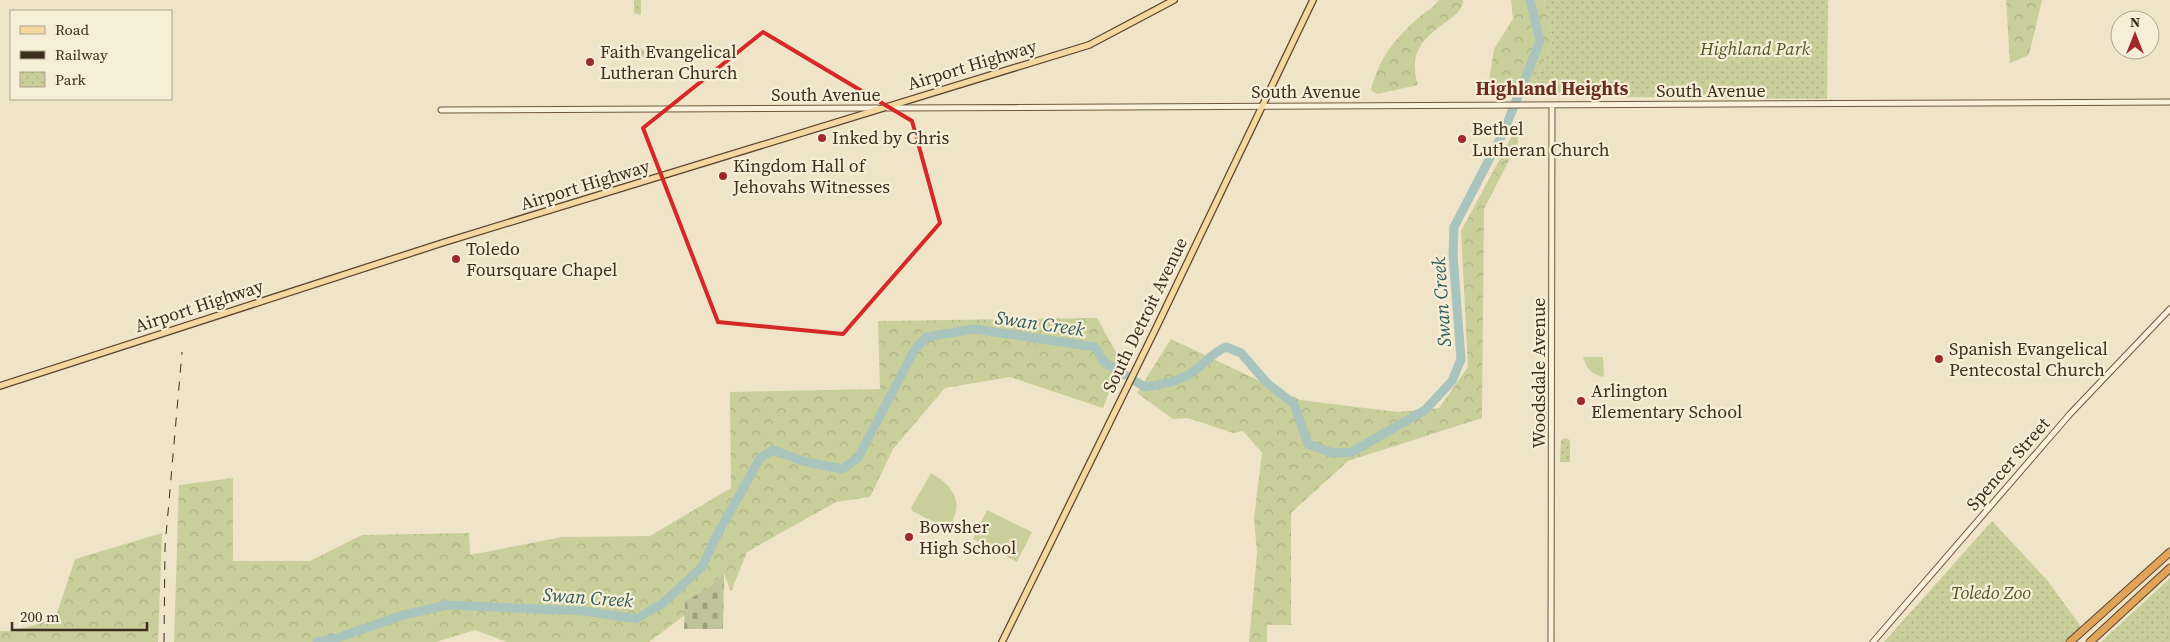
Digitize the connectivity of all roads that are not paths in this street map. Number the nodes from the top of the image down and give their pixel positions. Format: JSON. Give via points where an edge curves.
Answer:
{"nodes":[{"id":1,"x":1174,"y":0,"type":"edge"},
{"id":2,"x":1314,"y":0,"type":"edge"},
{"id":3,"x":2170,"y":102,"type":"edge"},
{"id":4,"x":1552,"y":105,"type":"junction"},
{"id":5,"x":1262,"y":106,"type":"junction"},
{"id":6,"x":882,"y":108,"type":"junction"},
{"id":7,"x":441,"y":110,"type":"dead end"},
{"id":8,"x":2170,"y":309,"type":"edge"},
{"id":9,"x":0,"y":386,"type":"edge"},
{"id":10,"x":2170,"y":552,"type":"edge"},
{"id":11,"x":2170,"y":568,"type":"edge"},
{"id":12,"x":1002,"y":642,"type":"edge"},
{"id":13,"x":1551,"y":642,"type":"edge"},
{"id":14,"x":1873,"y":642,"type":"edge"},
{"id":15,"x":2070,"y":642,"type":"edge"},
{"id":16,"x":2090,"y":642,"type":"edge"}],
"edges":[{"from":1,"to":6,"type":"main road","name":"Airport Highway","via":[[1089,45]]},
{"from":2,"to":5,"type":"main road","name":"South Detroit Avenue"},
{"from":3,"to":4,"type":"street","name":"South Avenue"},
{"from":4,"to":5,"type":"street","name":"South Avenue"},
{"from":4,"to":13,"type":"street","name":"Woodsdale Avenue"},
{"from":5,"to":6,"type":"street","name":"South Avenue"},
{"from":5,"to":12,"type":"main road","name":"South Detroit Avenue"},
{"from":6,"to":7,"type":"street","name":"South Avenue"},
{"from":6,"to":9,"type":"main road","name":"Airport Highway","via":[[442,243]]},
{"from":8,"to":14,"type":"street","name":"Spencer Street","via":[[2070,414]]},
{"from":10,"to":15,"type":"highway"},
{"from":11,"to":16,"type":"highway"}]}
